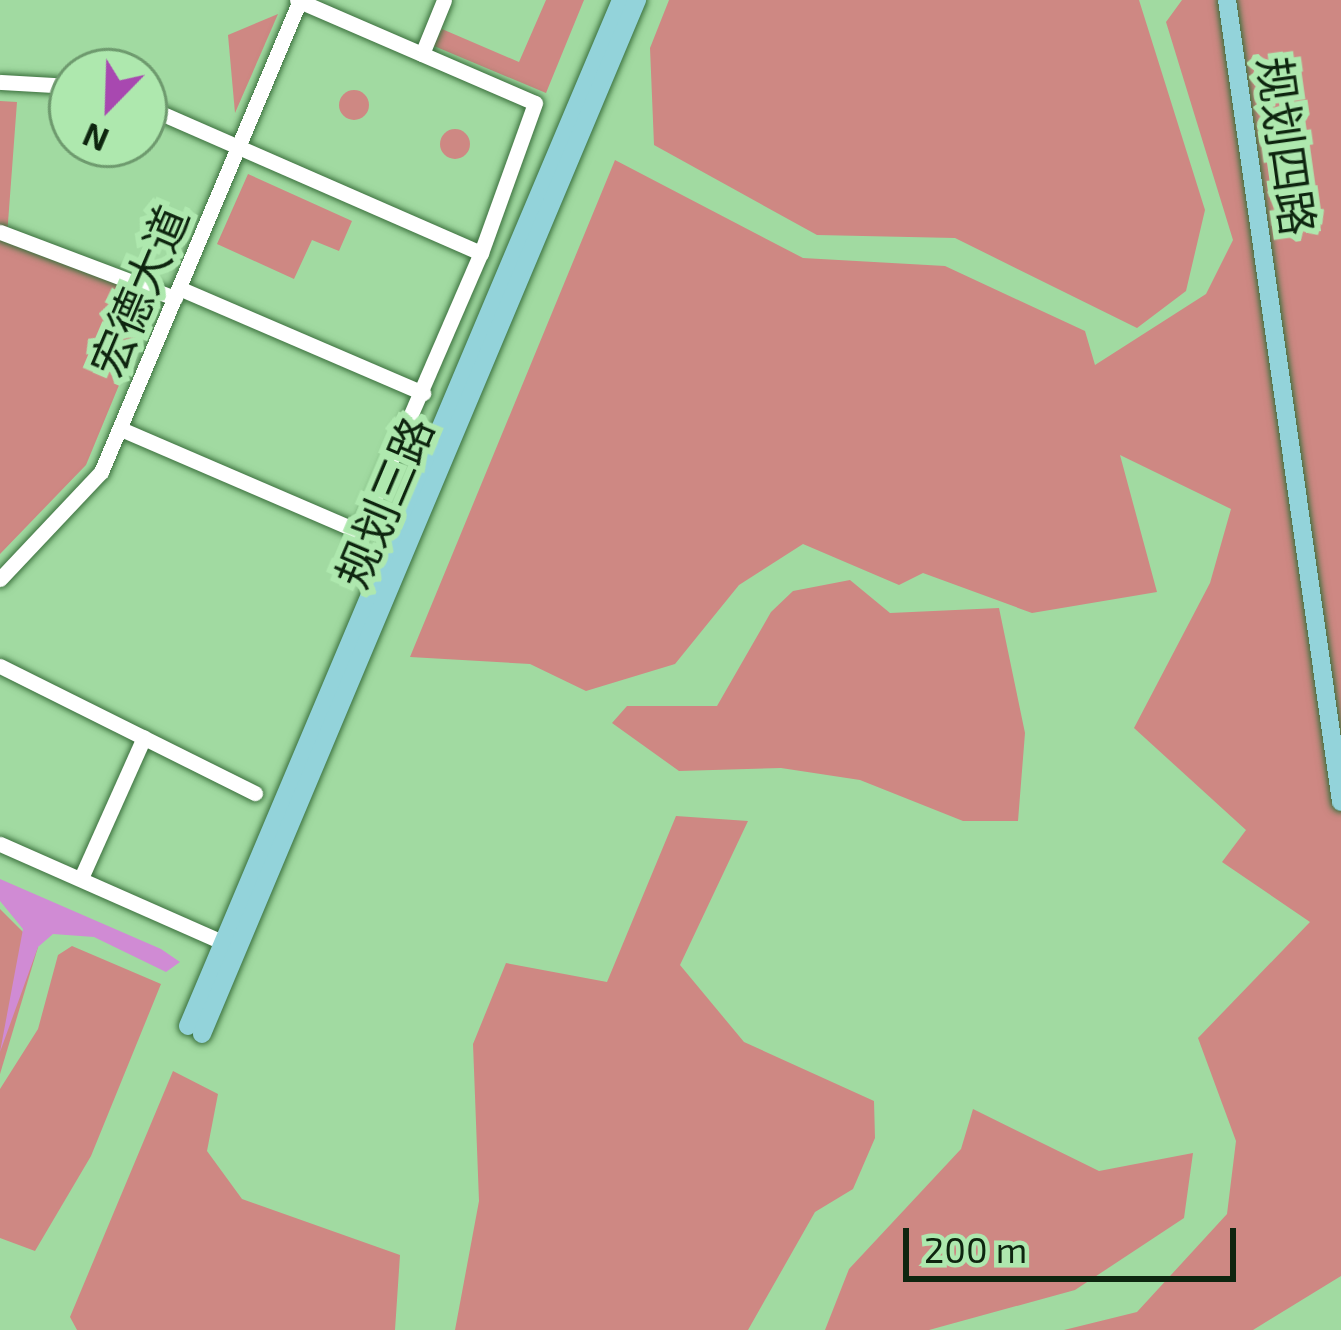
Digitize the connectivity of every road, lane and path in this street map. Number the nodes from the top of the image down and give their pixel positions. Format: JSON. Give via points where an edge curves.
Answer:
{"nodes":[{"id":1,"x":299,"y":0,"type":"edge"},
{"id":2,"x":444,"y":0,"type":"edge"},
{"id":3,"x":621,"y":0,"type":"edge"},
{"id":4,"x":637,"y":0,"type":"edge"},
{"id":5,"x":1227,"y":0,"type":"edge"},
{"id":6,"x":1239,"y":0,"type":"edge"},
{"id":7,"x":422,"y":54,"type":"junction"},
{"id":8,"x":0,"y":82,"type":"edge"},
{"id":9,"x":48,"y":85,"type":"edge"},
{"id":10,"x":168,"y":116,"type":"edge"},
{"id":11,"x":238,"y":146,"type":"junction"},
{"id":12,"x":0,"y":232,"type":"edge"},
{"id":13,"x":481,"y":253,"type":"junction"},
{"id":14,"x":517,"y":267,"type":"junction"},
{"id":15,"x":177,"y":293,"type":"junction"},
{"id":16,"x":423,"y":393,"type":"junction"},
{"id":17,"x":121,"y":429,"type":"junction"},
{"id":18,"x":0,"y":579,"type":"edge"},
{"id":19,"x":0,"y":666,"type":"edge"},
{"id":20,"x":1341,"y":719,"type":"edge"},
{"id":21,"x":144,"y":737,"type":"junction"},
{"id":22,"x":255,"y":793,"type":"dead end"},
{"id":23,"x":1341,"y":802,"type":"edge"},
{"id":24,"x":0,"y":844,"type":"edge"},
{"id":25,"x":80,"y":878,"type":"junction"},
{"id":26,"x":222,"y":942,"type":"junction"}],
"edges":[{"from":1,"to":7,"type":"street"},
{"from":1,"to":11,"type":"street","name":"宏德大道"},
{"from":2,"to":7,"type":"street"},
{"from":3,"to":14,"type":"main road","name":"规划三路"},
{"from":4,"to":14,"type":"main road","name":"规划三路"},
{"from":5,"to":23,"type":"main road","name":"规划四路"},
{"from":6,"to":20,"type":"main road","name":"规划四路"},
{"from":7,"to":13,"type":"street","via":[[539,109]]},
{"from":8,"to":9,"type":"street"},
{"from":10,"to":11,"type":"street"},
{"from":11,"to":13,"type":"street"},
{"from":11,"to":15,"type":"street","name":"宏德大道"},
{"from":12,"to":15,"type":"street"},
{"from":13,"to":16,"type":"street"},
{"from":14,"to":26,"type":"main road","name":"规划三路"},
{"from":14,"to":26,"type":"main road","name":"规划三路","via":[[195,1030]]},
{"from":15,"to":16,"type":"street"},
{"from":15,"to":17,"type":"street","name":"宏德大道"},
{"from":16,"to":17,"type":"street","via":[[360,532]]},
{"from":17,"to":18,"type":"street","name":"宏德大道","via":[[101,472]]},
{"from":19,"to":21,"type":"street"},
{"from":21,"to":22,"type":"street"},
{"from":21,"to":25,"type":"street"},
{"from":24,"to":25,"type":"street"},
{"from":25,"to":26,"type":"street"}]}
